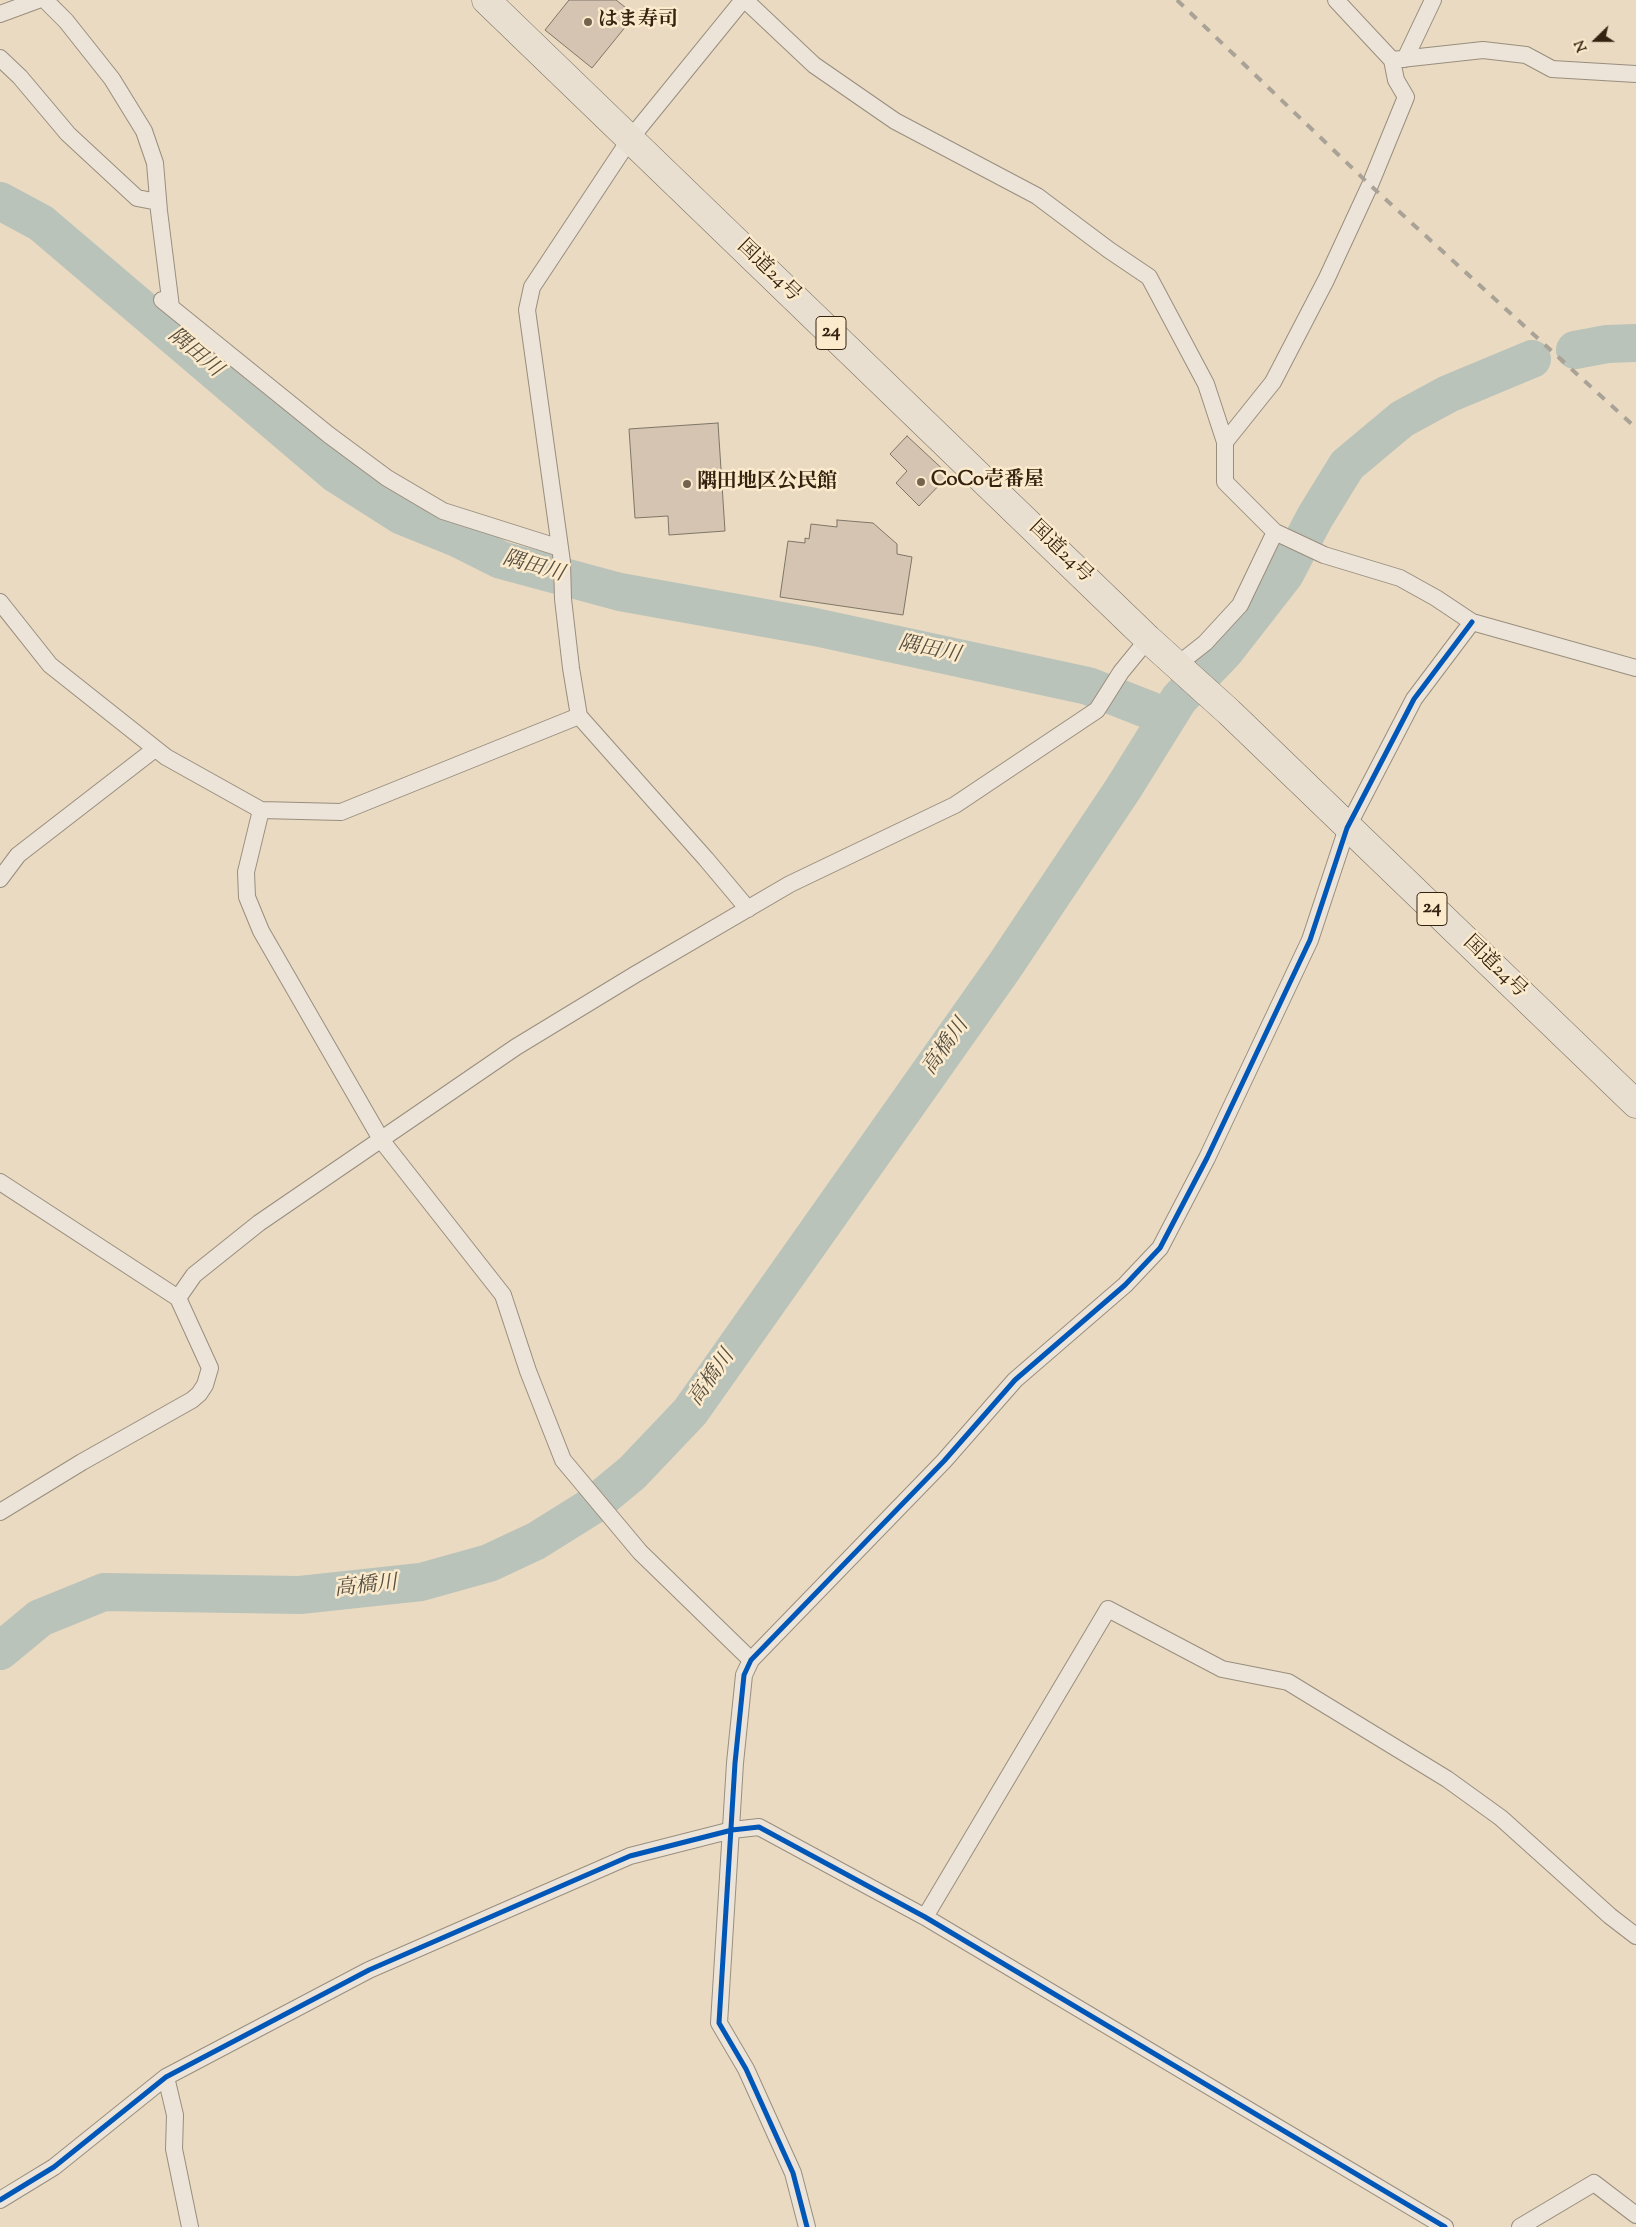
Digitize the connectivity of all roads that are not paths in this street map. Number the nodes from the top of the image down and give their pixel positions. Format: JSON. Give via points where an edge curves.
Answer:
{"nodes":[{"id":1,"x":38,"y":0,"type":"edge"},
{"id":2,"x":45,"y":0,"type":"edge"},
{"id":3,"x":486,"y":0,"type":"edge"},
{"id":4,"x":744,"y":0,"type":"edge"},
{"id":5,"x":1336,"y":0,"type":"edge"},
{"id":6,"x":1433,"y":0,"type":"edge"},
{"id":7,"x":0,"y":14,"type":"edge"},
{"id":8,"x":1399,"y":59,"type":"junction"},
{"id":9,"x":2,"y":63,"type":"edge"},
{"id":10,"x":1636,"y":74,"type":"edge"},
{"id":11,"x":630,"y":139,"type":"junction"},
{"id":12,"x":158,"y":202,"type":"junction"},
{"id":13,"x":1225,"y":442,"type":"junction"},
{"id":14,"x":1275,"y":532,"type":"junction"},
{"id":15,"x":561,"y":555,"type":"junction"},
{"id":16,"x":0,"y":602,"type":"edge"},
{"id":17,"x":1472,"y":622,"type":"junction"},
{"id":18,"x":1148,"y":639,"type":"junction"},
{"id":19,"x":1177,"y":665,"type":"junction"},
{"id":20,"x":1636,"y":668,"type":"edge"},
{"id":21,"x":579,"y":716,"type":"junction"},
{"id":22,"x":156,"y":749,"type":"junction"},
{"id":23,"x":261,"y":810,"type":"junction"},
{"id":24,"x":1347,"y":828,"type":"junction"},
{"id":25,"x":0,"y":878,"type":"edge"},
{"id":26,"x":748,"y":909,"type":"junction"},
{"id":27,"x":1636,"y":1104,"type":"edge"},
{"id":28,"x":382,"y":1141,"type":"junction"},
{"id":29,"x":0,"y":1182,"type":"edge"},
{"id":30,"x":178,"y":1298,"type":"junction"},
{"id":31,"x":0,"y":1512,"type":"edge"},
{"id":32,"x":751,"y":1660,"type":"junction"},
{"id":33,"x":732,"y":1830,"type":"junction"},
{"id":34,"x":925,"y":1917,"type":"junction"},
{"id":35,"x":1636,"y":1936,"type":"edge"},
{"id":36,"x":166,"y":2077,"type":"junction"},
{"id":37,"x":0,"y":2200,"type":"edge"},
{"id":38,"x":1636,"y":2215,"type":"edge"},
{"id":39,"x":190,"y":2227,"type":"edge"},
{"id":40,"x":808,"y":2227,"type":"edge"},
{"id":41,"x":1445,"y":2227,"type":"edge"},
{"id":42,"x":1520,"y":2227,"type":"edge"}],
"edges":[{"from":1,"to":7,"type":"street"},
{"from":2,"to":12,"type":"street","via":[[112,79],[144,131],[155,163]]},
{"from":3,"to":11,"type":"highway","name":"国道24号","number":"24"},
{"from":4,"to":11,"type":"street"},
{"from":4,"to":13,"type":"street","via":[[814,66],[896,121],[1036,196],[1149,277],[1206,384]]},
{"from":5,"to":8,"type":"street"},
{"from":6,"to":8,"type":"street"},
{"from":8,"to":10,"type":"street","via":[[1483,50],[1526,55],[1552,69]]},
{"from":8,"to":13,"type":"street","via":[[1396,80],[1406,97],[1370,185],[1326,280],[1272,382]]},
{"from":9,"to":12,"type":"street","via":[[20,77],[68,134],[137,198]]},
{"from":11,"to":15,"type":"street","via":[[532,287],[526,310]]},
{"from":11,"to":18,"type":"highway","name":"国道24号","number":"24"},
{"from":12,"to":15,"type":"street","via":[[167,303],[387,478],[443,511]]},
{"from":13,"to":14,"type":"street","via":[[1226,482]]},
{"from":14,"to":17,"type":"street","via":[[1324,555],[1400,578]]},
{"from":14,"to":19,"type":"street","via":[[1240,605],[1204,643]]},
{"from":15,"to":21,"type":"street","via":[[563,599]]},
{"from":16,"to":22,"type":"street","via":[[50,665]]},
{"from":17,"to":20,"type":"street"},
{"from":17,"to":24,"type":"street","via":[[1414,699]]},
{"from":18,"to":19,"type":"highway","name":"国道24号","number":"24"},
{"from":18,"to":26,"type":"street","via":[[1096,710],[955,805],[790,884]]},
{"from":19,"to":24,"type":"highway","name":"国道24号","number":"24"},
{"from":21,"to":23,"type":"street","via":[[342,812]]},
{"from":21,"to":26,"type":"street"},
{"from":22,"to":23,"type":"street"},
{"from":22,"to":25,"type":"street","via":[[18,855]]},
{"from":23,"to":28,"type":"street","via":[[246,872],[248,897],[261,931]]},
{"from":24,"to":27,"type":"highway","name":"国道24号","number":"24"},
{"from":24,"to":32,"type":"street","via":[[1310,940],[1207,1158],[1160,1248],[1125,1285],[1015,1380],[944,1461]]},
{"from":26,"to":28,"type":"street","via":[[516,1047]]},
{"from":28,"to":30,"type":"street","via":[[259,1224],[194,1274]]},
{"from":28,"to":32,"type":"street","via":[[503,1295],[563,1460],[640,1552]]},
{"from":29,"to":30,"type":"street"},
{"from":30,"to":31,"type":"street","via":[[210,1368],[199,1394]]},
{"from":32,"to":33,"type":"street","via":[[744,1675]]},
{"from":33,"to":34,"type":"street","via":[[759,1827]]},
{"from":33,"to":36,"type":"street","via":[[630,1856],[545,1892],[369,1970]]},
{"from":33,"to":40,"type":"street","via":[[719,2023],[746,2069],[793,2173]]},
{"from":34,"to":35,"type":"street","via":[[1108,1609],[1222,1669],[1288,1682],[1447,1779],[1501,1818]]},
{"from":34,"to":41,"type":"street"},
{"from":36,"to":37,"type":"street","via":[[54,2167]]},
{"from":36,"to":39,"type":"street","via":[[175,2115],[174,2149]]},
{"from":38,"to":42,"type":"street","via":[[1594,2183]]}]}
